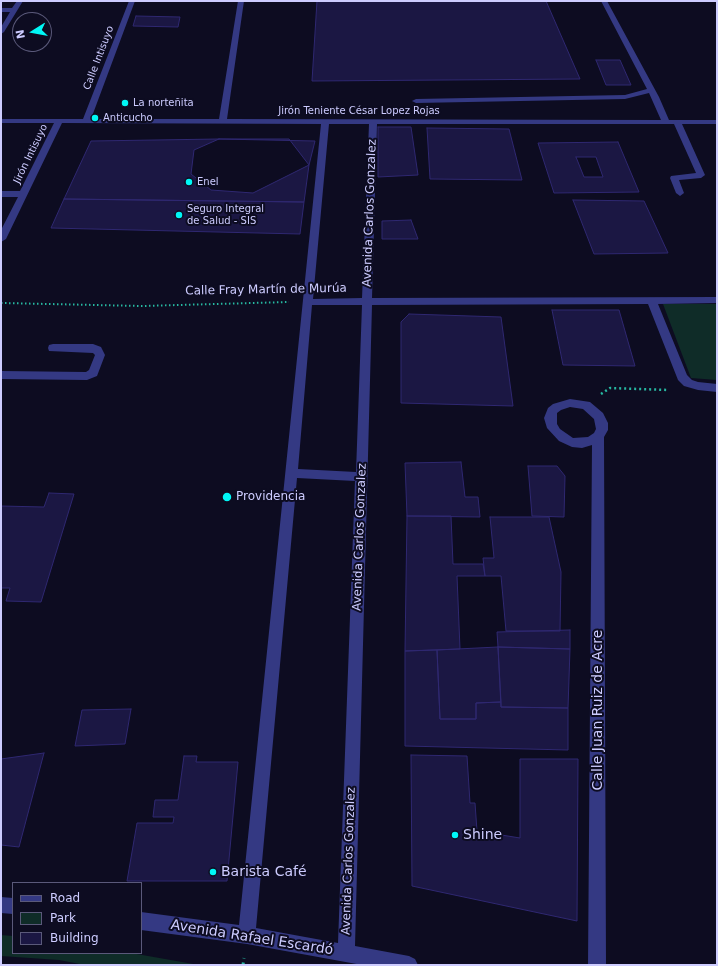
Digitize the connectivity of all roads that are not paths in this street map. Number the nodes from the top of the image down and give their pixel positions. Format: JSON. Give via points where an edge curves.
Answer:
{"nodes":[{"id":1,"x":20,"y":1,"type":"edge"},
{"id":2,"x":132,"y":1,"type":"edge"},
{"id":3,"x":241,"y":1,"type":"edge"},
{"id":4,"x":604,"y":1,"type":"edge"},
{"id":5,"x":1,"y":10,"type":"edge"},
{"id":6,"x":14,"y":10,"type":"junction"},
{"id":7,"x":1,"y":32,"type":"edge"},
{"id":8,"x":651,"y":90,"type":"junction"},
{"id":9,"x":416,"y":101,"type":"dead end"},
{"id":10,"x":1,"y":121,"type":"edge"},
{"id":11,"x":325,"y":121,"type":"junction"},
{"id":12,"x":373,"y":121,"type":"junction"},
{"id":13,"x":59,"y":122,"type":"junction"},
{"id":14,"x":86,"y":122,"type":"junction"},
{"id":15,"x":223,"y":122,"type":"junction"},
{"id":16,"x":666,"y":122,"type":"junction"},
{"id":17,"x":677,"y":122,"type":"junction"},
{"id":18,"x":717,"y":122,"type":"edge"},
{"id":19,"x":680,"y":192,"type":"dead end"},
{"id":20,"x":1,"y":194,"type":"edge"},
{"id":21,"x":23,"y":194,"type":"junction"},
{"id":22,"x":1,"y":238,"type":"edge"},
{"id":23,"x":652,"y":300,"type":"junction"},
{"id":24,"x":717,"y":300,"type":"edge"},
{"id":25,"x":368,"y":301,"type":"junction"},
{"id":26,"x":308,"y":302,"type":"junction"},
{"id":27,"x":53,"y":348,"type":"dead end"},
{"id":28,"x":1,"y":375,"type":"edge"},
{"id":29,"x":717,"y":388,"type":"edge"},
{"id":30,"x":598,"y":436,"type":"junction"},
{"id":31,"x":576,"y":442,"type":"junction"},
{"id":32,"x":598,"y":455,"type":"junction"},
{"id":33,"x":291,"y":474,"type":"junction"},
{"id":34,"x":362,"y":477,"type":"junction"},
{"id":35,"x":1,"y":905,"type":"edge"},
{"id":36,"x":12,"y":906,"type":"edge"},
{"id":37,"x":142,"y":921,"type":"edge"},
{"id":38,"x":247,"y":935,"type":"junction"},
{"id":39,"x":346,"y":952,"type":"junction"},
{"id":40,"x":409,"y":965,"type":"edge"},
{"id":41,"x":597,"y":965,"type":"edge"}],
"edges":[{"from":1,"to":6,"type":"street"},
{"from":2,"to":14,"type":"street","name":"Calle Intisuyo"},
{"from":3,"to":15,"type":"street"},
{"from":4,"to":8,"type":"street"},
{"from":5,"to":6,"type":"street"},
{"from":6,"to":7,"type":"street"},
{"from":8,"to":9,"type":"street","via":[[626,97]]},
{"from":8,"to":16,"type":"street"},
{"from":10,"to":13,"type":"street","name":"Jirón Teniente César Lopez Rojas"},
{"from":11,"to":12,"type":"street","name":"Jirón Teniente César Lopez Rojas"},
{"from":11,"to":15,"type":"street","name":"Jirón Teniente César Lopez Rojas"},
{"from":11,"to":26,"type":"street"},
{"from":12,"to":16,"type":"street","name":"Jirón Teniente César Lopez Rojas"},
{"from":12,"to":25,"type":"street","name":"Avenida Carlos Gonzalez"},
{"from":13,"to":14,"type":"street","name":"Jirón Teniente César Lopez Rojas"},
{"from":13,"to":21,"type":"street","name":"Jirón Intisuyo"},
{"from":14,"to":15,"type":"street","name":"Jirón Teniente César Lopez Rojas"},
{"from":16,"to":17,"type":"street","name":"Jirón Teniente César Lopez Rojas"},
{"from":17,"to":18,"type":"street","name":"Jirón Teniente César Lopez Rojas"},
{"from":17,"to":19,"type":"street","via":[[701,175],[674,178]]},
{"from":20,"to":21,"type":"street"},
{"from":21,"to":22,"type":"street","name":"Jirón Intisuyo"},
{"from":23,"to":24,"type":"street","name":"Calle Fray Martín de Murúa"},
{"from":23,"to":25,"type":"street","name":"Calle Fray Martín de Murúa"},
{"from":23,"to":29,"type":"street","via":[[682,377],[688,384]]},
{"from":25,"to":26,"type":"street","name":"Calle Fray Martín de Murúa"},
{"from":25,"to":34,"type":"street","name":"Avenida Carlos Gonzalez"},
{"from":26,"to":33,"type":"street"},
{"from":27,"to":28,"type":"street","via":[[93,348],[100,355],[93,373],[87,376]]},
{"from":30,"to":31,"type":"street","via":[[591,441]]},
{"from":30,"to":31,"type":"street","via":[[602,430],[599,416],[586,405],[563,404],[552,411],[551,425],[563,438]]},
{"from":30,"to":32,"type":"street","name":"Calle Juan Ruiz de Acre"},
{"from":31,"to":32,"type":"street"},
{"from":32,"to":41,"type":"street","name":"Calle Juan Ruiz de Acre"},
{"from":33,"to":34,"type":"street"},
{"from":33,"to":38,"type":"street"},
{"from":34,"to":39,"type":"street","name":"Avenida Carlos Gonzalez"},
{"from":35,"to":36,"type":"street"},
{"from":37,"to":38,"type":"street","name":"Avenida Rafael Escardó"},
{"from":38,"to":39,"type":"street","name":"Avenida Rafael Escardó"},
{"from":39,"to":40,"type":"street","name":"Avenida Rafael Escardó"}]}
